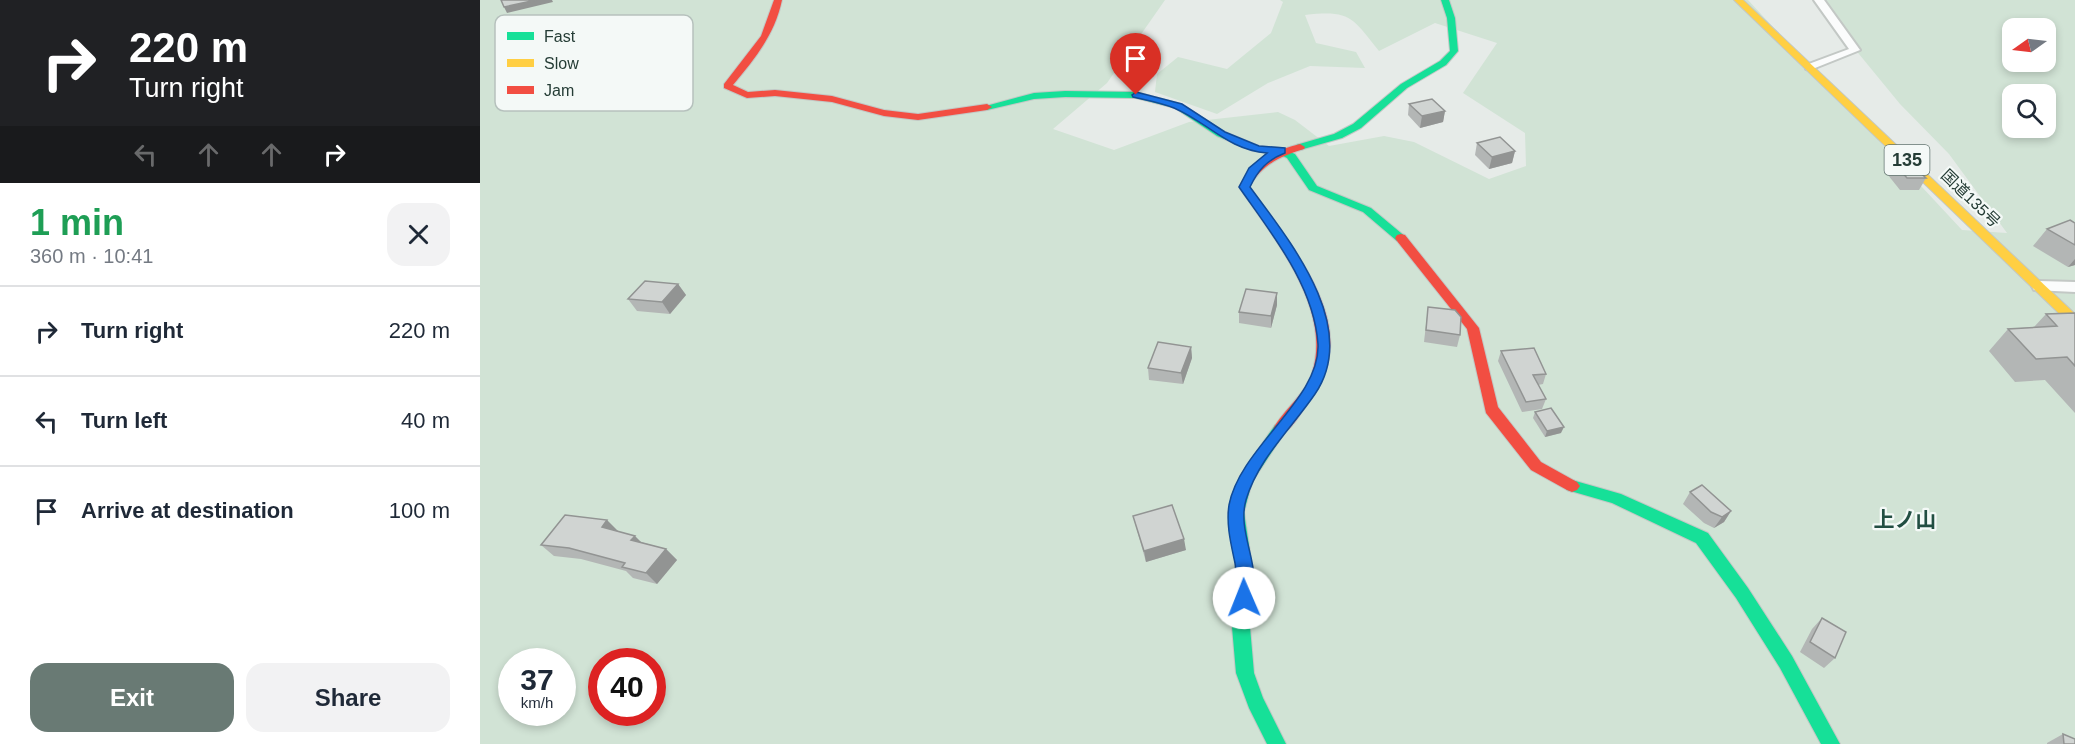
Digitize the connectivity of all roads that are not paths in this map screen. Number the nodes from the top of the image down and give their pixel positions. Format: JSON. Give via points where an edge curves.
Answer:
{"nodes":[{"id":1,"x":778,"y":0,"type":"edge"},
{"id":2,"x":1445,"y":0,"type":"edge"},
{"id":3,"x":1738,"y":0,"type":"edge"},
{"id":4,"x":1819,"y":0,"type":"edge"},
{"id":5,"x":1810,"y":67,"type":"junction"},
{"id":6,"x":1281,"y":151,"type":"junction"},
{"id":7,"x":2039,"y":286,"type":"junction"},
{"id":8,"x":2075,"y":286,"type":"edge"},
{"id":9,"x":2075,"y":321,"type":"edge"},
{"id":10,"x":1277,"y":744,"type":"edge"},
{"id":11,"x":1831,"y":744,"type":"edge"}],
"edges":[{"from":1,"to":6,"type":"main road","via":[[778,12],[761,45],[727,86],[747,95],[774,93],[832,99],[884,113],[918,117],[969,112],[1034,96],[1136,95],[1178,106],[1221,134],[1257,149]]},
{"from":2,"to":6,"type":"main road","via":[[1454,51],[1443,63],[1404,86],[1372,116],[1338,136]]},
{"from":3,"to":5,"type":"main road","name":"国道135号","number":"135"},
{"from":4,"to":5,"type":"street","via":[[1856,50]]},
{"from":5,"to":7,"type":"main road","name":"国道135号","number":"135"},
{"from":6,"to":10,"type":"main road","via":[[1252,171],[1244,187],[1301,271],[1322,322],[1325,346],[1311,389],[1248,472],[1237,503],[1236,525],[1246,582],[1241,630],[1243,658],[1252,696]]},
{"from":6,"to":11,"type":"main road","via":[[1291,156],[1313,188],[1367,210],[1396,232],[1422,263],[1473,328],[1491,409],[1536,466],[1578,490],[1616,498],[1702,538],[1779,652]]},
{"from":7,"to":8,"type":"street"},
{"from":7,"to":9,"type":"main road","name":"国道135号","number":"135"}]}
